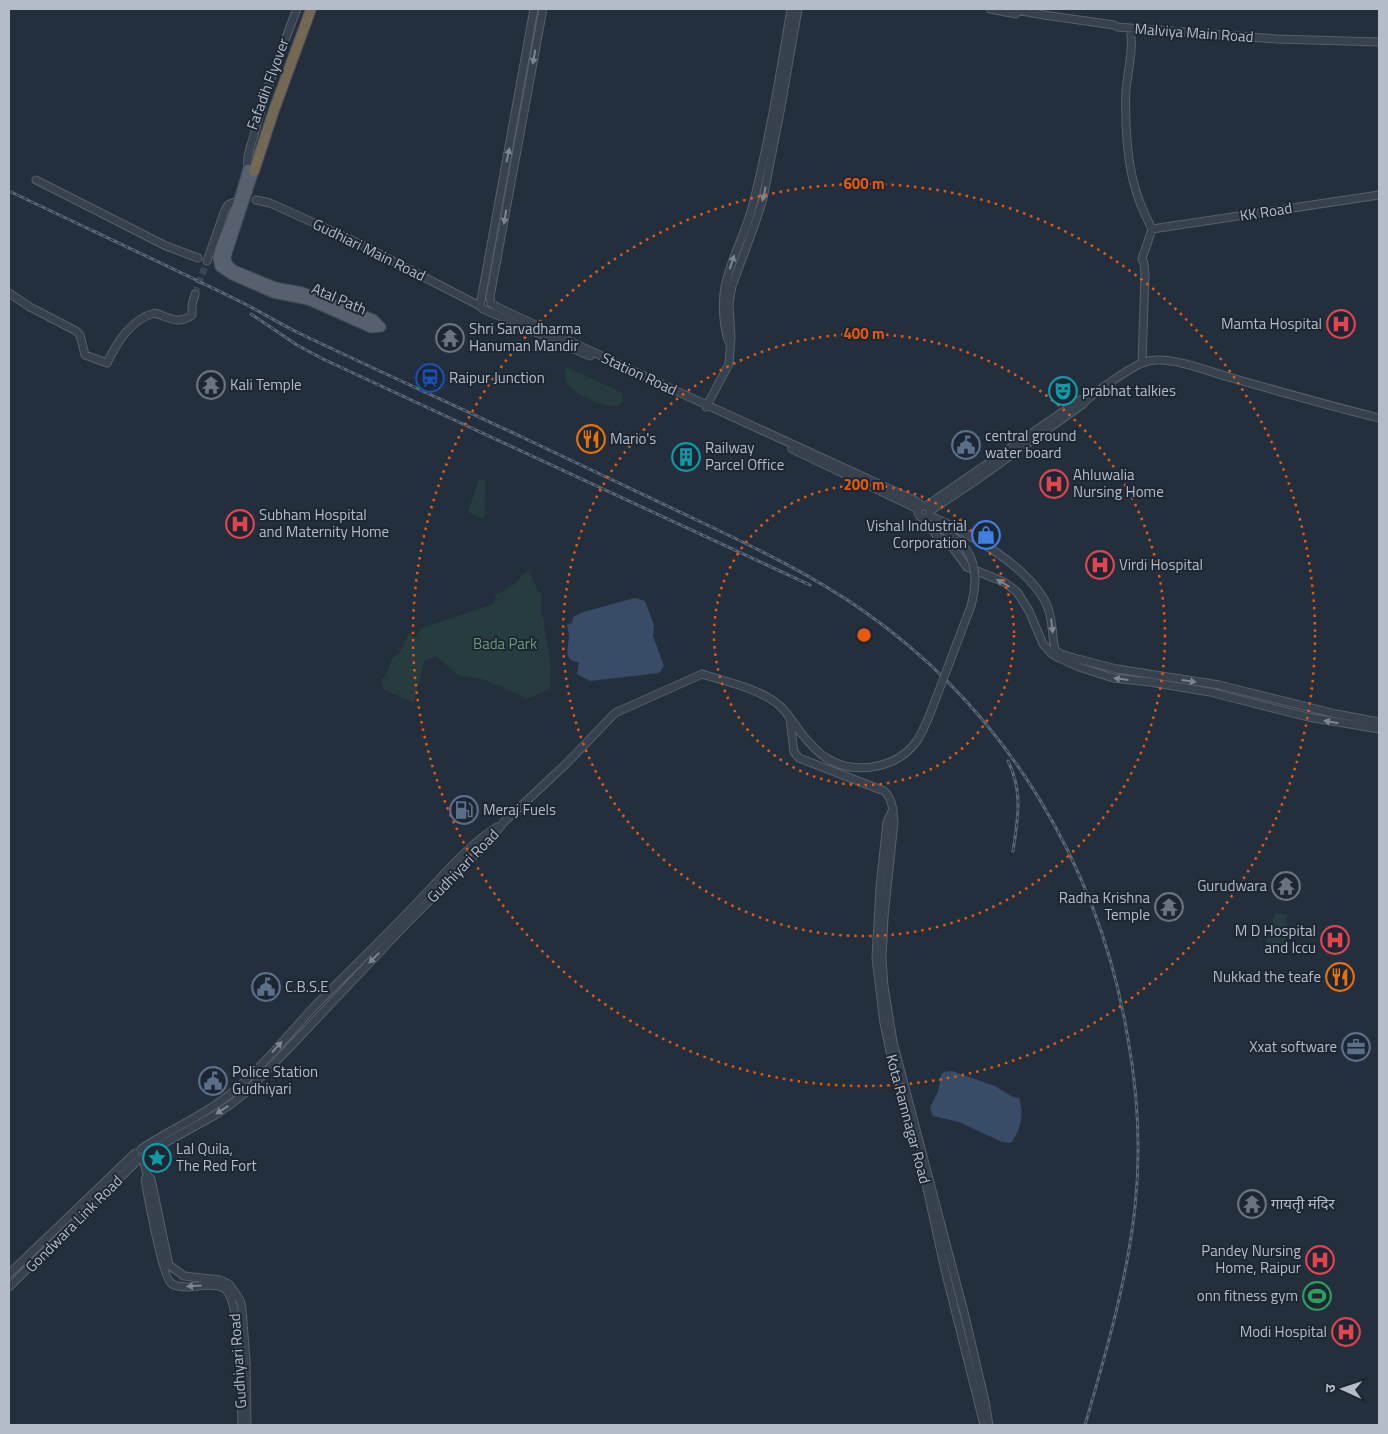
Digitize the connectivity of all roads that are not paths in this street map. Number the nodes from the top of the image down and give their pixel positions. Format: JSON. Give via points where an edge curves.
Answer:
{"nodes":[{"id":1,"x":297,"y":9,"type":"edge"},
{"id":2,"x":304,"y":9,"type":"edge"},
{"id":3,"x":311,"y":9,"type":"edge"},
{"id":4,"x":316,"y":9,"type":"edge"},
{"id":5,"x":534,"y":9,"type":"edge"},
{"id":6,"x":543,"y":9,"type":"edge"},
{"id":7,"x":791,"y":9,"type":"edge"},
{"id":8,"x":798,"y":9,"type":"edge"},
{"id":9,"x":990,"y":9,"type":"edge"},
{"id":10,"x":1011,"y":9,"type":"edge"},
{"id":11,"x":1082,"y":22,"type":"junction"},
{"id":12,"x":1130,"y":28,"type":"junction"},
{"id":13,"x":1379,"y":42,"type":"edge"},
{"id":14,"x":255,"y":158,"type":"junction"},
{"id":15,"x":251,"y":170,"type":"junction"},
{"id":16,"x":36,"y":180,"type":"dead end"},
{"id":17,"x":1379,"y":195,"type":"edge"},
{"id":18,"x":256,"y":200,"type":"dead end"},
{"id":19,"x":235,"y":202,"type":"dead end"},
{"id":20,"x":1152,"y":229,"type":"junction"},
{"id":21,"x":198,"y":258,"type":"dead end"},
{"id":22,"x":207,"y":261,"type":"tunnel mouth"},
{"id":23,"x":9,"y":293,"type":"edge"},
{"id":24,"x":195,"y":294,"type":"tunnel mouth"},
{"id":25,"x":480,"y":306,"type":"junction"},
{"id":26,"x":730,"y":344,"type":"junction"},
{"id":27,"x":1142,"y":363,"type":"junction"},
{"id":28,"x":706,"y":406,"type":"junction"},
{"id":29,"x":1379,"y":418,"type":"edge"},
{"id":30,"x":926,"y":512,"type":"junction"},
{"id":31,"x":790,"y":718,"type":"junction"},
{"id":32,"x":1379,"y":722,"type":"edge"},
{"id":33,"x":1379,"y":729,"type":"edge"},
{"id":34,"x":893,"y":809,"type":"junction"},
{"id":35,"x":141,"y":1155,"type":"junction"},
{"id":36,"x":147,"y":1175,"type":"junction"},
{"id":37,"x":9,"y":1274,"type":"edge"},
{"id":38,"x":9,"y":1287,"type":"edge"},
{"id":39,"x":238,"y":1307,"type":"junction"},
{"id":40,"x":242,"y":1425,"type":"edge"},
{"id":41,"x":247,"y":1425,"type":"edge"},
{"id":42,"x":984,"y":1425,"type":"edge"},
{"id":43,"x":989,"y":1425,"type":"edge"}],
"edges":[{"from":1,"to":15,"type":"street","via":[[257,122],[247,161]]},
{"from":2,"to":14,"type":"highway","name":"Fafadih Flyover","via":[[267,108]]},
{"from":3,"to":14,"type":"highway","name":"Fafadih Flyover"},
{"from":4,"to":15,"type":"street","via":[[259,166]]},
{"from":25,"to":5,"type":"street","one_way":true},
{"from":6,"to":28,"type":"street","name":"Station Road","one_way":true,"via":[[491,303]]},
{"from":26,"to":7,"type":"street","one_way":true,"via":[[726,336],[725,286],[752,211]]},
{"from":8,"to":26,"type":"street","one_way":true,"via":[[763,199],[732,286]]},
{"from":9,"to":11,"type":"street","via":[[1041,19]]},
{"from":10,"to":11,"type":"street"},
{"from":11,"to":12,"type":"street","name":"Malviya Main Road","via":[[1114,29]]},
{"from":12,"to":13,"type":"street","name":"Malviya Main Road","via":[[1277,39]]},
{"from":12,"to":20,"type":"street","via":[[1127,148],[1137,198]]},
{"from":14,"to":15,"type":"highway","name":"Fafadih Flyover"},
{"from":15,"to":15,"type":"main road","name":"Atal Path","via":[[226,259],[228,265],[275,287],[302,292],[373,319],[381,327],[370,328],[301,298],[273,293],[220,267],[220,249]]},
{"from":16,"to":21,"type":"street","via":[[166,246]]},
{"from":17,"to":20,"type":"street","name":"KK Road"},
{"from":18,"to":25,"type":"street","name":"Gudhiari Main Road","via":[[270,203],[358,243]]},
{"from":19,"to":22,"type":"street","via":[[225,210]]},
{"from":20,"to":27,"type":"street","via":[[1142,259]]},
{"from":23,"to":24,"type":"street","via":[[76,331],[85,354],[108,363],[124,333],[150,314],[174,321],[192,315]]},
{"from":25,"to":28,"type":"street","name":"Gudhiari Main Road"},
{"from":26,"to":28,"type":"street","via":[[729,364]]},
{"from":27,"to":29,"type":"street","via":[[1159,360],[1188,365]]},
{"from":27,"to":30,"type":"street"},
{"from":28,"to":30,"type":"street"},
{"from":30,"to":31,"type":"street","name":"Gudhiyari Road","bridge":true,"via":[[967,551],[976,580],[971,606],[925,727],[916,742],[898,759],[887,764],[854,768],[826,758],[814,749]]},
{"from":30,"to":32,"type":"street","one_way":true,"via":[[976,540],[1018,569],[1041,594],[1048,607],[1055,650],[1061,654],[1117,669],[1219,685]]},
{"from":33,"to":30,"type":"street","one_way":true,"via":[[1308,717],[1210,692],[1113,678],[1059,658],[1043,644],[1018,592],[1004,582],[967,567],[953,548],[936,535]]},
{"from":31,"to":34,"type":"street","via":[[794,752],[799,758],[884,791],[889,795]]},
{"from":31,"to":35,"type":"street","name":"Gudhiyari Road","via":[[771,699],[702,674],[615,713],[504,822],[244,1094],[215,1115]]},
{"from":34,"to":42,"type":"street","name":"Kota Ramnagar Road","via":[[887,822],[876,958],[884,1023]]},
{"from":34,"to":43,"type":"street","via":[[884,917],[884,986],[893,1042],[964,1312]]},
{"from":35,"to":36,"type":"street","name":"Gudhiyari Road"},
{"from":35,"to":37,"type":"street","name":"Gondwara Link Road"},
{"from":35,"to":38,"type":"street","name":"Gondwara Link Road"},
{"from":36,"to":39,"type":"street","name":"Gudhiyari Road","via":[[151,1179],[170,1265],[184,1276],[229,1284],[240,1300]]},
{"from":39,"to":36,"type":"street","name":"Gudhiyari Road","one_way":true,"via":[[224,1287],[184,1287],[170,1283],[155,1231],[145,1180]]},
{"from":39,"to":40,"type":"street","name":"Gudhiyari Road"},
{"from":39,"to":41,"type":"street","name":"Gudhiyari Road","via":[[246,1360]]}]}
